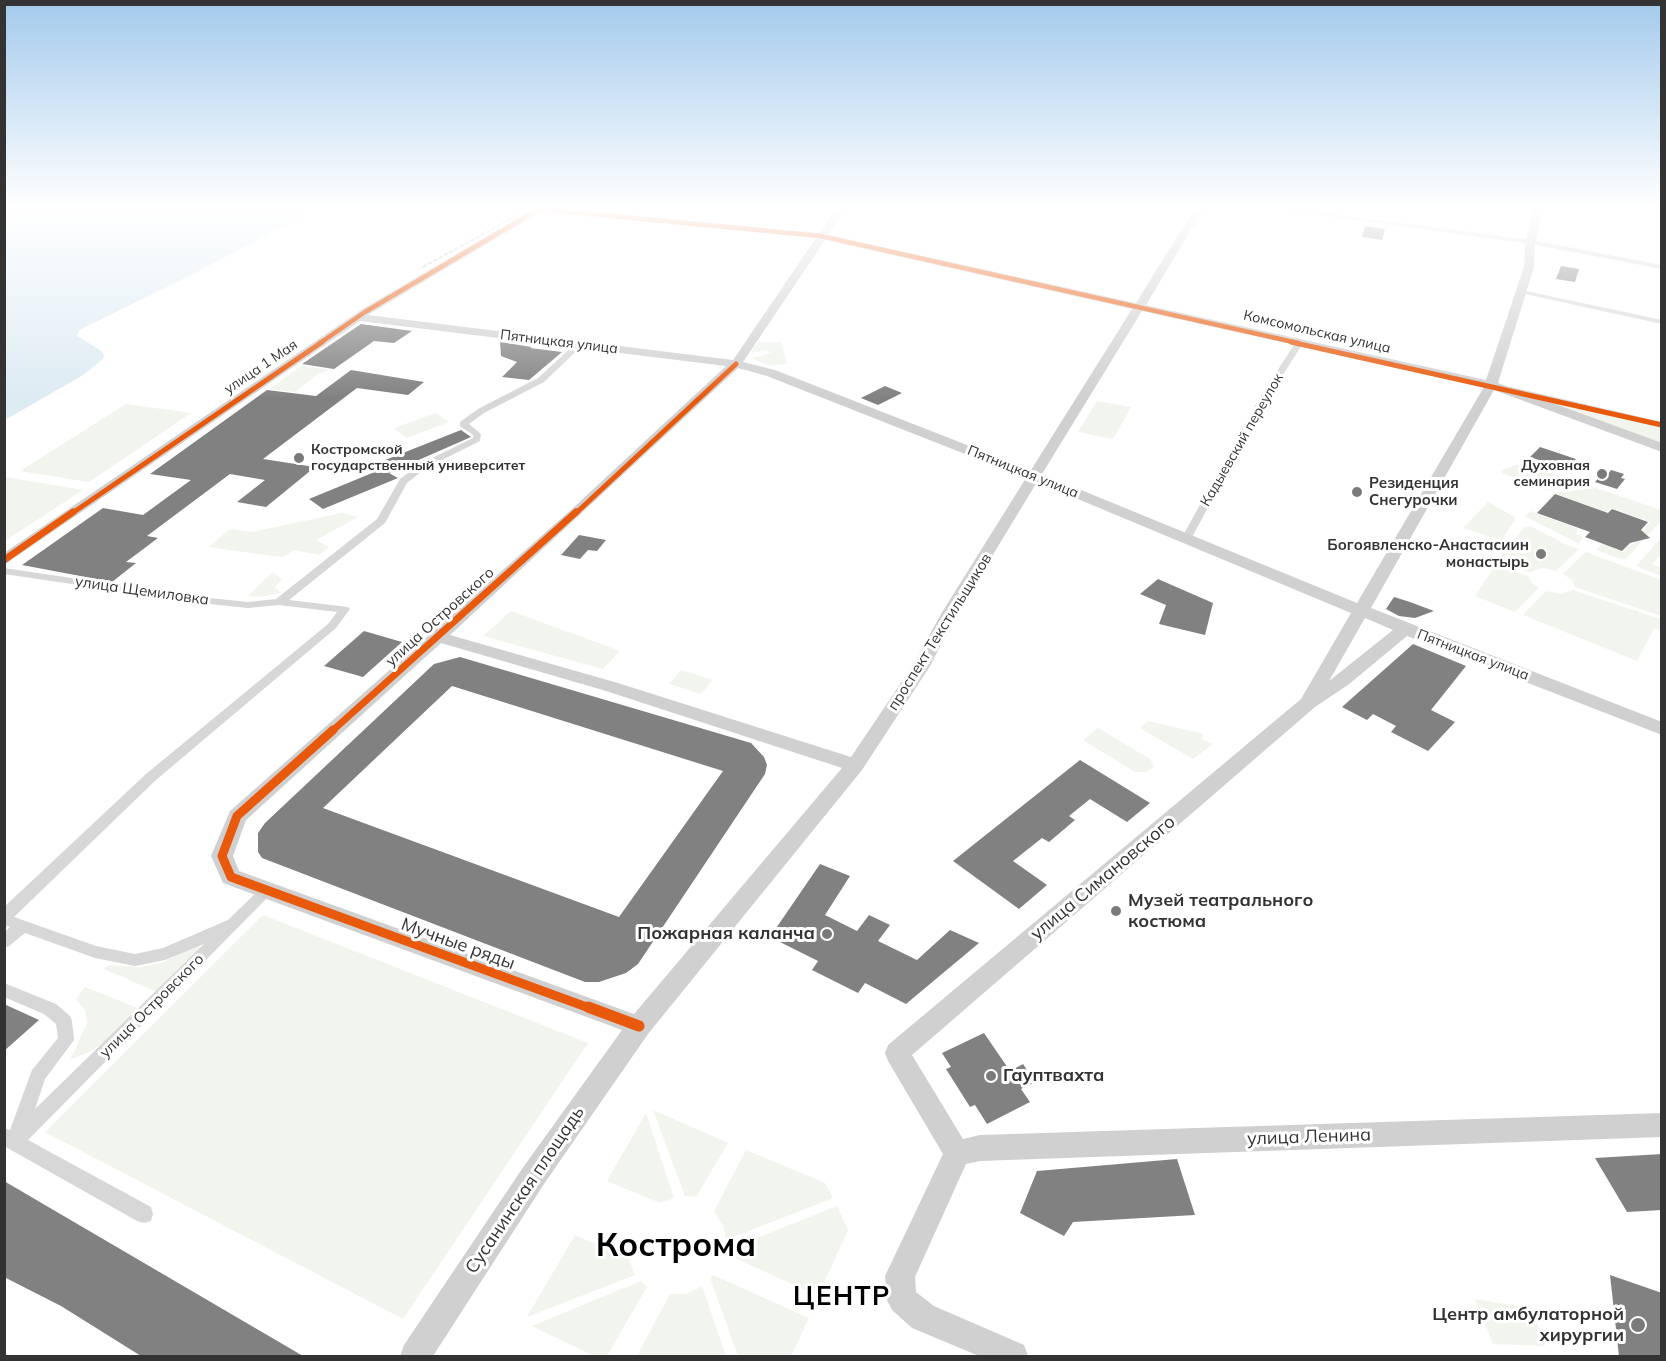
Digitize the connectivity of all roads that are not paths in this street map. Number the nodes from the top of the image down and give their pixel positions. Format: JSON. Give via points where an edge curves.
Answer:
{"nodes":[{"id":1,"x":434,"y":272,"type":"edge"},
{"id":2,"x":797,"y":272,"type":"edge"},
{"id":3,"x":979,"y":272,"type":"edge"},
{"id":4,"x":1160,"y":272,"type":"edge"},
{"id":5,"x":1527,"y":272,"type":"edge"},
{"id":6,"x":1520,"y":291,"type":"junction"},
{"id":7,"x":1137,"y":307,"type":"junction"},
{"id":8,"x":358,"y":317,"type":"junction"},
{"id":9,"x":1662,"y":322,"type":"edge"},
{"id":10,"x":1300,"y":342,"type":"junction"},
{"id":11,"x":579,"y":345,"type":"junction"},
{"id":12,"x":736,"y":364,"type":"junction"},
{"id":13,"x":1491,"y":385,"type":"junction"},
{"id":14,"x":1662,"y":425,"type":"edge"},
{"id":15,"x":1662,"y":448,"type":"edge"},
{"id":16,"x":1035,"y":477,"type":"junction"},
{"id":17,"x":1186,"y":539,"type":"junction"},
{"id":18,"x":4,"y":560,"type":"edge"},
{"id":19,"x":4,"y":571,"type":"edge"},
{"id":20,"x":279,"y":602,"type":"junction"},
{"id":21,"x":1362,"y":610,"type":"junction"},
{"id":22,"x":1405,"y":629,"type":"junction"},
{"id":23,"x":438,"y":637,"type":"junction"},
{"id":24,"x":1308,"y":703,"type":"junction"},
{"id":25,"x":1662,"y":729,"type":"edge"},
{"id":26,"x":855,"y":765,"type":"junction"},
{"id":27,"x":267,"y":891,"type":"junction"},
{"id":28,"x":4,"y":918,"type":"edge"},
{"id":29,"x":238,"y":921,"type":"junction"},
{"id":30,"x":22,"y":926,"type":"junction"},
{"id":31,"x":4,"y":942,"type":"edge"},
{"id":32,"x":4,"y":990,"type":"edge"},
{"id":33,"x":639,"y":1026,"type":"junction"},
{"id":34,"x":1662,"y":1125,"type":"edge"},
{"id":35,"x":10,"y":1138,"type":"edge"},
{"id":36,"x":957,"y":1153,"type":"junction"},
{"id":37,"x":144,"y":1214,"type":"dead end"},
{"id":38,"x":415,"y":1356,"type":"edge"},
{"id":39,"x":1013,"y":1356,"type":"edge"}],
"edges":[{"from":1,"to":8,"type":"street","name":"улица 1 Мая"},
{"from":2,"to":12,"type":"street","name":"улица Островского"},
{"from":3,"to":7,"type":"street","name":"Комсомольская улица"},
{"from":4,"to":7,"type":"street","name":"проспект Текстильщиков"},
{"from":5,"to":6,"type":"street","name":"улица Симановского"},
{"from":6,"to":9,"type":"street"},
{"from":6,"to":13,"type":"street","name":"улица Симановского"},
{"from":7,"to":10,"type":"street","name":"Комсомольская улица"},
{"from":7,"to":16,"type":"street","name":"проспект Текстильщиков"},
{"from":8,"to":11,"type":"street","name":"Пятницкая улица"},
{"from":8,"to":18,"type":"street","name":"улица 1 Мая"},
{"from":10,"to":13,"type":"street","name":"Комсомольская улица"},
{"from":10,"to":17,"type":"street","name":"Кадыевский переулок","via":[[1260,404]]},
{"from":11,"to":12,"type":"street","name":"Пятницкая улица"},
{"from":11,"to":20,"type":"street","via":[[542,380],[462,424],[477,434],[477,439],[423,466],[403,481],[381,521]]},
{"from":12,"to":16,"type":"street","name":"Пятницкая улица","via":[[771,372]]},
{"from":12,"to":23,"type":"street","name":"улица Островского"},
{"from":13,"to":14,"type":"street","name":"Комсомольская улица"},
{"from":13,"to":15,"type":"street","name":"Комсомольская улица"},
{"from":13,"to":21,"type":"street","name":"улица Симановского"},
{"from":16,"to":17,"type":"street","name":"Пятницкая улица"},
{"from":16,"to":26,"type":"street","name":"проспект Текстильщиков","via":[[921,666]]},
{"from":17,"to":21,"type":"street","name":"Пятницкая улица"},
{"from":19,"to":20,"type":"street","name":"улица Щемиловка","via":[[200,600],[248,605]]},
{"from":20,"to":28,"type":"street","name":"улица Щемиловка","via":[[344,609],[332,626],[151,777]]},
{"from":21,"to":22,"type":"street","name":"Пятницкая улица"},
{"from":21,"to":24,"type":"street","name":"улица Симановского"},
{"from":22,"to":24,"type":"street","name":"улица Симановского","via":[[1342,681]]},
{"from":22,"to":25,"type":"street","name":"Пятницкая улица"},
{"from":23,"to":26,"type":"street","via":[[612,687]]},
{"from":23,"to":27,"type":"street","name":"улица Островского","via":[[237,816],[222,855],[231,877]]},
{"from":24,"to":36,"type":"street","name":"улица Симановского","via":[[897,1053]]},
{"from":26,"to":33,"type":"street","name":"проспект Текстильщиков"},
{"from":27,"to":29,"type":"street","name":"улица Островского"},
{"from":27,"to":33,"type":"street","name":"Мучные ряды"},
{"from":28,"to":30,"type":"street"},
{"from":29,"to":30,"type":"street","via":[[165,954],[135,960],[95,952]]},
{"from":29,"to":35,"type":"street","name":"улица Островского"},
{"from":30,"to":31,"type":"street"},
{"from":32,"to":35,"type":"street","via":[[50,1009],[64,1021],[66,1040],[38,1075]]},
{"from":33,"to":38,"type":"street","name":"Сусанинская площадь","via":[[534,1175]]},
{"from":34,"to":36,"type":"street","name":"улица Ленина","via":[[980,1148]]},
{"from":35,"to":37,"type":"street"},
{"from":36,"to":39,"type":"street","via":[[900,1276],[902,1300],[923,1317]]}]}
